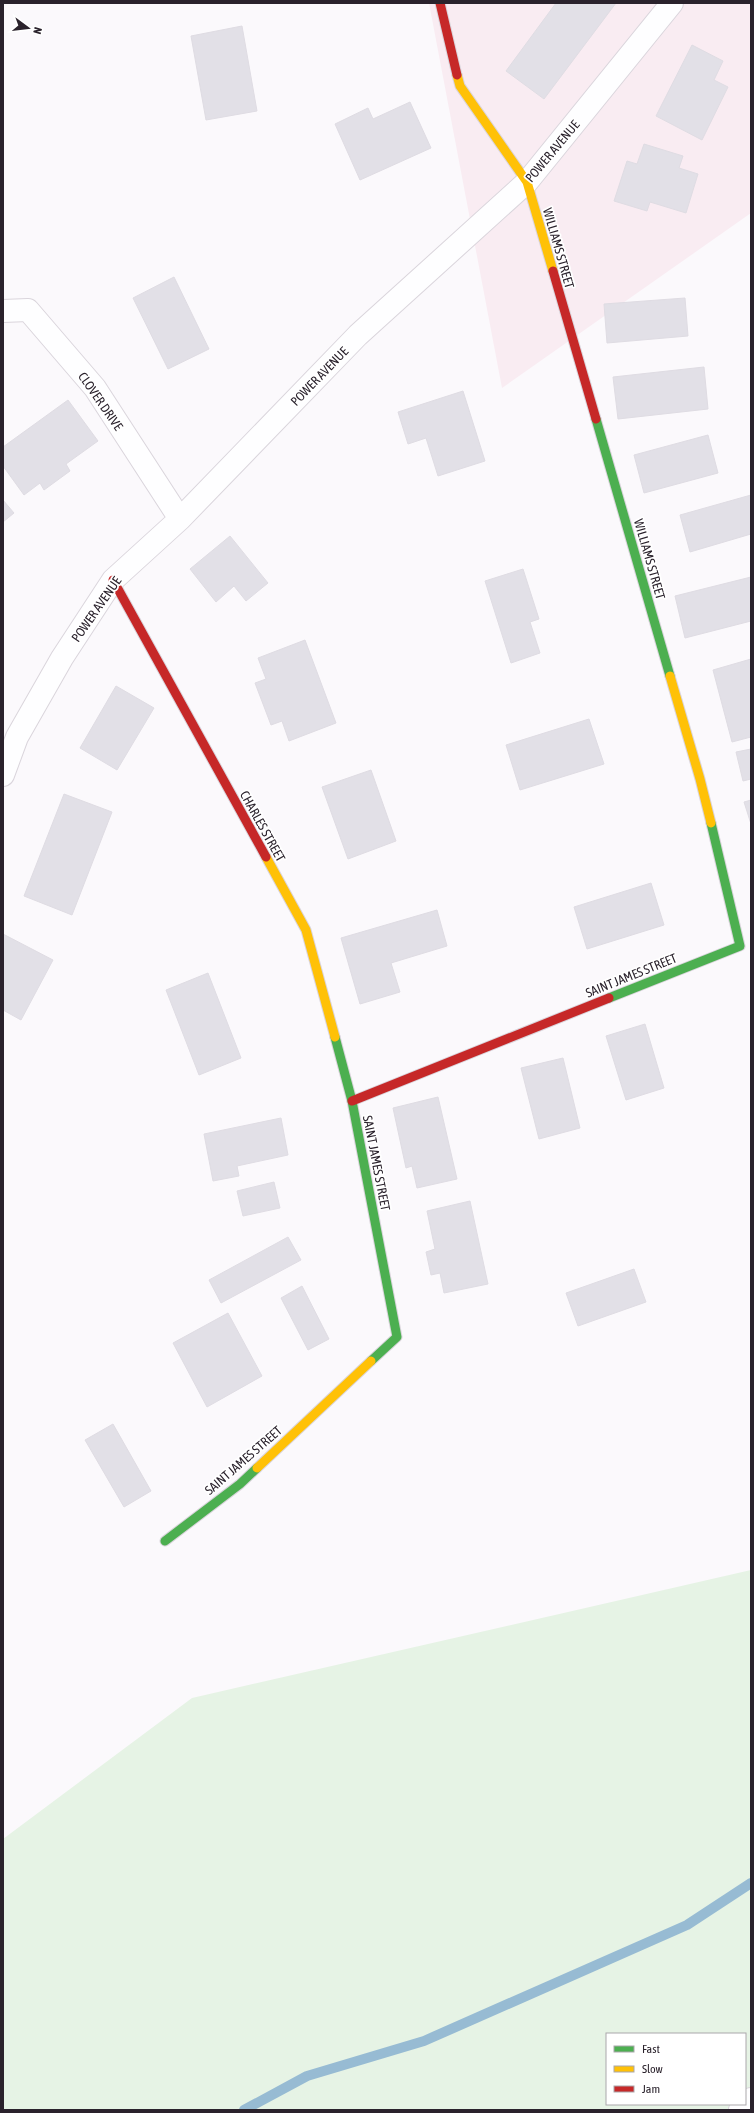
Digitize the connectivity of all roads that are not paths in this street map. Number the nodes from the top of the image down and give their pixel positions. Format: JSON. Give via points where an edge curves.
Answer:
{"nodes":[{"id":1,"x":440,"y":3,"type":"edge"},
{"id":2,"x":672,"y":3,"type":"edge"},
{"id":3,"x":527,"y":182,"type":"junction"},
{"id":4,"x":3,"y":311,"type":"edge"},
{"id":5,"x":180,"y":520,"type":"junction"},
{"id":6,"x":113,"y":580,"type":"junction"},
{"id":7,"x":3,"y":775,"type":"edge"},
{"id":8,"x":740,"y":946,"type":"joint"},
{"id":9,"x":352,"y":1101,"type":"junction"},
{"id":10,"x":165,"y":1541,"type":"dead end"}],
"edges":[{"from":1,"to":3,"type":"street","name":"WILLIAMS STREET","via":[[460,86]]},
{"from":2,"to":3,"type":"street","name":"POWER AVENUE"},
{"from":3,"to":5,"type":"street","name":"POWER AVENUE","via":[[358,336]]},
{"from":3,"to":8,"type":"street","name":"WILLIAMS STREET","via":[[700,780]]},
{"from":4,"to":5,"type":"street","name":"CLOVER DRIVE","via":[[28,310],[90,382]]},
{"from":5,"to":6,"type":"street","name":"POWER AVENUE"},
{"from":6,"to":7,"type":"street","name":"POWER AVENUE","via":[[62,658],[17,737]]},
{"from":6,"to":9,"type":"street","name":"CHARLES STREET","via":[[306,930]]},
{"from":8,"to":9,"type":"street","name":"SAINT JAMES STREET"},
{"from":9,"to":10,"type":"street","name":"SAINT JAMES STREET","via":[[397,1337],[240,1484]]}]}
